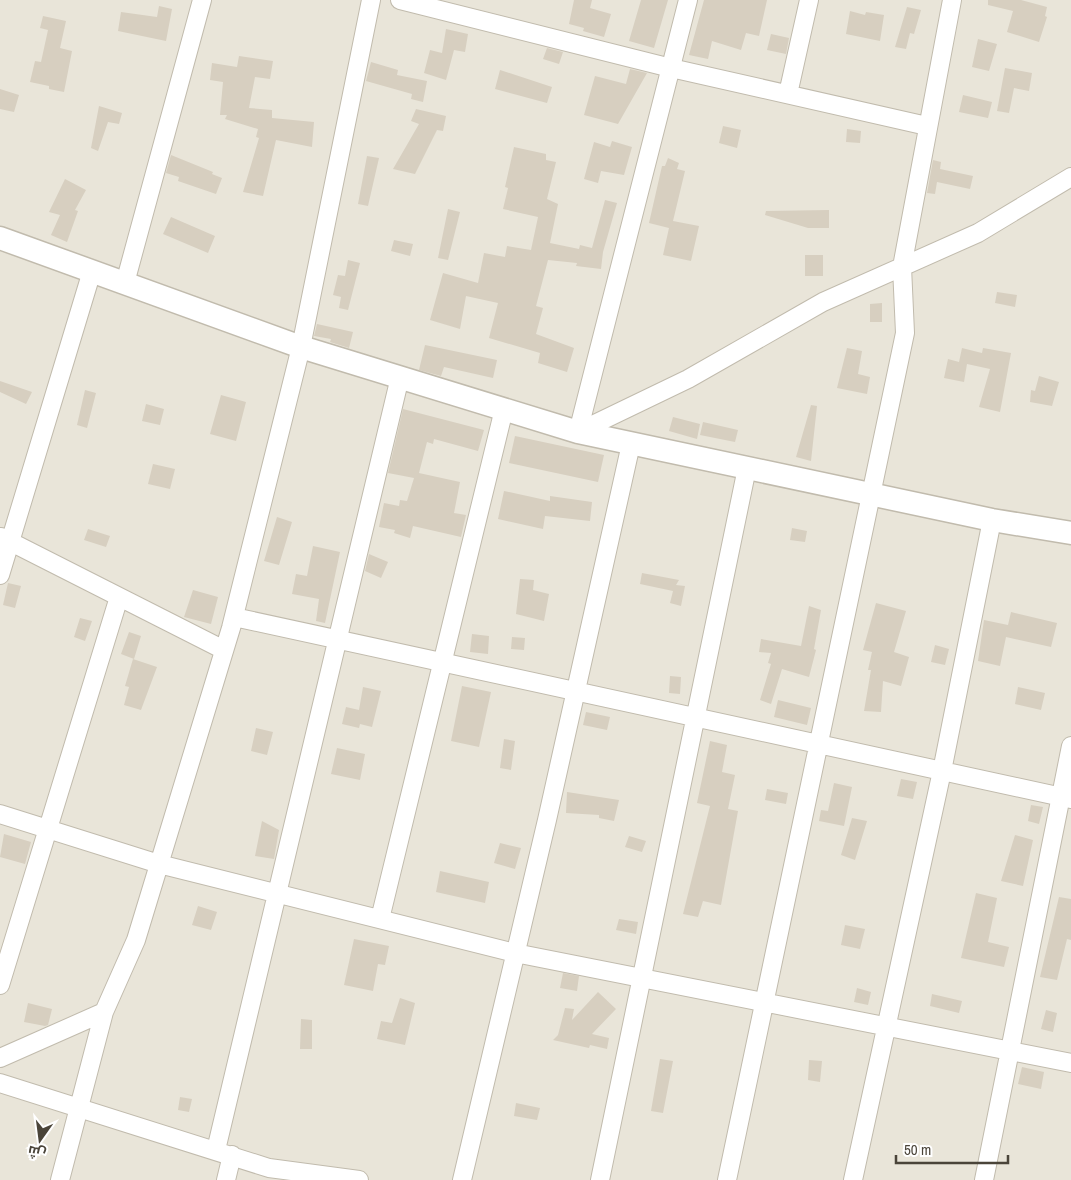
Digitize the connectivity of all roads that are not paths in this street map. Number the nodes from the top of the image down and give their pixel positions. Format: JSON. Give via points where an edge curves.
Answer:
{"nodes":[{"id":1,"x":202,"y":0,"type":"edge"},
{"id":2,"x":371,"y":0,"type":"edge"},
{"id":3,"x":400,"y":0,"type":"edge"},
{"id":4,"x":688,"y":0,"type":"edge"},
{"id":5,"x":809,"y":0,"type":"edge"},
{"id":6,"x":952,"y":0,"type":"edge"},
{"id":7,"x":671,"y":68,"type":"junction"},
{"id":8,"x":788,"y":94,"type":"junction"},
{"id":9,"x":927,"y":126,"type":"junction"},
{"id":10,"x":1071,"y":177,"type":"edge"},
{"id":11,"x":0,"y":238,"type":"edge"},
{"id":12,"x":902,"y":267,"type":"junction"},
{"id":13,"x":92,"y":271,"type":"junction"},
{"id":14,"x":125,"y":283,"type":"junction"},
{"id":15,"x":301,"y":346,"type":"junction"},
{"id":16,"x":400,"y":377,"type":"junction"},
{"id":17,"x":504,"y":409,"type":"junction"},
{"id":18,"x":578,"y":432,"type":"junction"},
{"id":19,"x":631,"y":444,"type":"junction"},
{"id":20,"x":747,"y":468,"type":"junction"},
{"id":21,"x":871,"y":492,"type":"junction"},
{"id":22,"x":992,"y":520,"type":"junction"},
{"id":23,"x":1071,"y":533,"type":"edge"},
{"id":24,"x":5,"y":539,"type":"edge"},
{"id":25,"x":0,"y":575,"type":"edge"},
{"id":26,"x":119,"y":597,"type":"junction"},
{"id":27,"x":234,"y":616,"type":"junction"},
{"id":28,"x":338,"y":639,"type":"junction"},
{"id":29,"x":224,"y":650,"type":"junction"},
{"id":30,"x":443,"y":662,"type":"junction"},
{"id":31,"x":576,"y":690,"type":"junction"},
{"id":32,"x":696,"y":717,"type":"junction"},
{"id":33,"x":819,"y":744,"type":"junction"},
{"id":34,"x":1071,"y":746,"type":"edge"},
{"id":35,"x":942,"y":771,"type":"junction"},
{"id":36,"x":1066,"y":798,"type":"edge"},
{"id":37,"x":0,"y":814,"type":"edge"},
{"id":38,"x":48,"y":829,"type":"junction"},
{"id":39,"x":159,"y":864,"type":"junction"},
{"id":40,"x":276,"y":893,"type":"junction"},
{"id":41,"x":380,"y":919,"type":"junction"},
{"id":42,"x":516,"y":953,"type":"junction"},
{"id":43,"x":642,"y":978,"type":"junction"},
{"id":44,"x":0,"y":985,"type":"edge"},
{"id":45,"x":764,"y":1002,"type":"junction"},
{"id":46,"x":104,"y":1012,"type":"junction"},
{"id":47,"x":887,"y":1027,"type":"junction"},
{"id":48,"x":1010,"y":1051,"type":"junction"},
{"id":49,"x":0,"y":1058,"type":"edge"},
{"id":50,"x":1071,"y":1064,"type":"edge"},
{"id":51,"x":0,"y":1083,"type":"edge"},
{"id":52,"x":79,"y":1107,"type":"junction"},
{"id":53,"x":224,"y":1153,"type":"junction"},
{"id":54,"x":60,"y":1180,"type":"edge"},
{"id":55,"x":226,"y":1180,"type":"edge"},
{"id":56,"x":359,"y":1180,"type":"edge"},
{"id":57,"x":462,"y":1180,"type":"edge"},
{"id":58,"x":600,"y":1180,"type":"edge"},
{"id":59,"x":727,"y":1180,"type":"edge"},
{"id":60,"x":852,"y":1180,"type":"edge"},
{"id":61,"x":984,"y":1180,"type":"edge"}],
"edges":[{"from":1,"to":14,"type":"street"},
{"from":2,"to":15,"type":"street"},
{"from":3,"to":7,"type":"street"},
{"from":4,"to":7,"type":"street"},
{"from":5,"to":8,"type":"street"},
{"from":6,"to":9,"type":"street"},
{"from":7,"to":8,"type":"street"},
{"from":7,"to":18,"type":"street"},
{"from":8,"to":9,"type":"street"},
{"from":9,"to":12,"type":"street"},
{"from":10,"to":12,"type":"street","via":[[978,233]]},
{"from":11,"to":13,"type":"street"},
{"from":12,"to":18,"type":"street","via":[[823,302],[688,379]]},
{"from":12,"to":21,"type":"street","via":[[905,334]]},
{"from":13,"to":14,"type":"street"},
{"from":13,"to":24,"type":"street"},
{"from":14,"to":15,"type":"street"},
{"from":15,"to":16,"type":"street"},
{"from":15,"to":27,"type":"street"},
{"from":16,"to":17,"type":"street"},
{"from":16,"to":28,"type":"street"},
{"from":17,"to":18,"type":"street"},
{"from":17,"to":30,"type":"street"},
{"from":18,"to":19,"type":"street"},
{"from":19,"to":20,"type":"street"},
{"from":19,"to":31,"type":"street"},
{"from":20,"to":21,"type":"street"},
{"from":20,"to":32,"type":"street"},
{"from":21,"to":22,"type":"street"},
{"from":21,"to":33,"type":"street"},
{"from":22,"to":23,"type":"street"},
{"from":22,"to":35,"type":"street"},
{"from":24,"to":25,"type":"street"},
{"from":24,"to":26,"type":"street"},
{"from":26,"to":29,"type":"street"},
{"from":26,"to":38,"type":"street"},
{"from":27,"to":28,"type":"street"},
{"from":27,"to":29,"type":"street"},
{"from":28,"to":30,"type":"street"},
{"from":28,"to":40,"type":"street"},
{"from":29,"to":39,"type":"street"},
{"from":30,"to":31,"type":"street"},
{"from":30,"to":41,"type":"street"},
{"from":31,"to":32,"type":"street"},
{"from":31,"to":42,"type":"street"},
{"from":32,"to":33,"type":"street"},
{"from":32,"to":43,"type":"street"},
{"from":33,"to":35,"type":"street"},
{"from":33,"to":45,"type":"street"},
{"from":34,"to":36,"type":"street"},
{"from":35,"to":36,"type":"street"},
{"from":35,"to":47,"type":"street"},
{"from":36,"to":48,"type":"street"},
{"from":37,"to":38,"type":"street"},
{"from":38,"to":39,"type":"street"},
{"from":38,"to":44,"type":"street"},
{"from":39,"to":40,"type":"street"},
{"from":39,"to":46,"type":"street","via":[[136,940]]},
{"from":40,"to":41,"type":"street"},
{"from":40,"to":53,"type":"street"},
{"from":41,"to":42,"type":"street"},
{"from":42,"to":43,"type":"street"},
{"from":42,"to":57,"type":"street"},
{"from":43,"to":45,"type":"street"},
{"from":43,"to":58,"type":"street"},
{"from":45,"to":47,"type":"street"},
{"from":45,"to":59,"type":"street"},
{"from":46,"to":49,"type":"street"},
{"from":46,"to":52,"type":"street"},
{"from":47,"to":48,"type":"street"},
{"from":47,"to":60,"type":"street"},
{"from":48,"to":50,"type":"street"},
{"from":48,"to":61,"type":"street"},
{"from":51,"to":52,"type":"street"},
{"from":52,"to":53,"type":"street"},
{"from":52,"to":54,"type":"street"},
{"from":53,"to":55,"type":"street"},
{"from":53,"to":56,"type":"street","via":[[269,1168]]}]}
